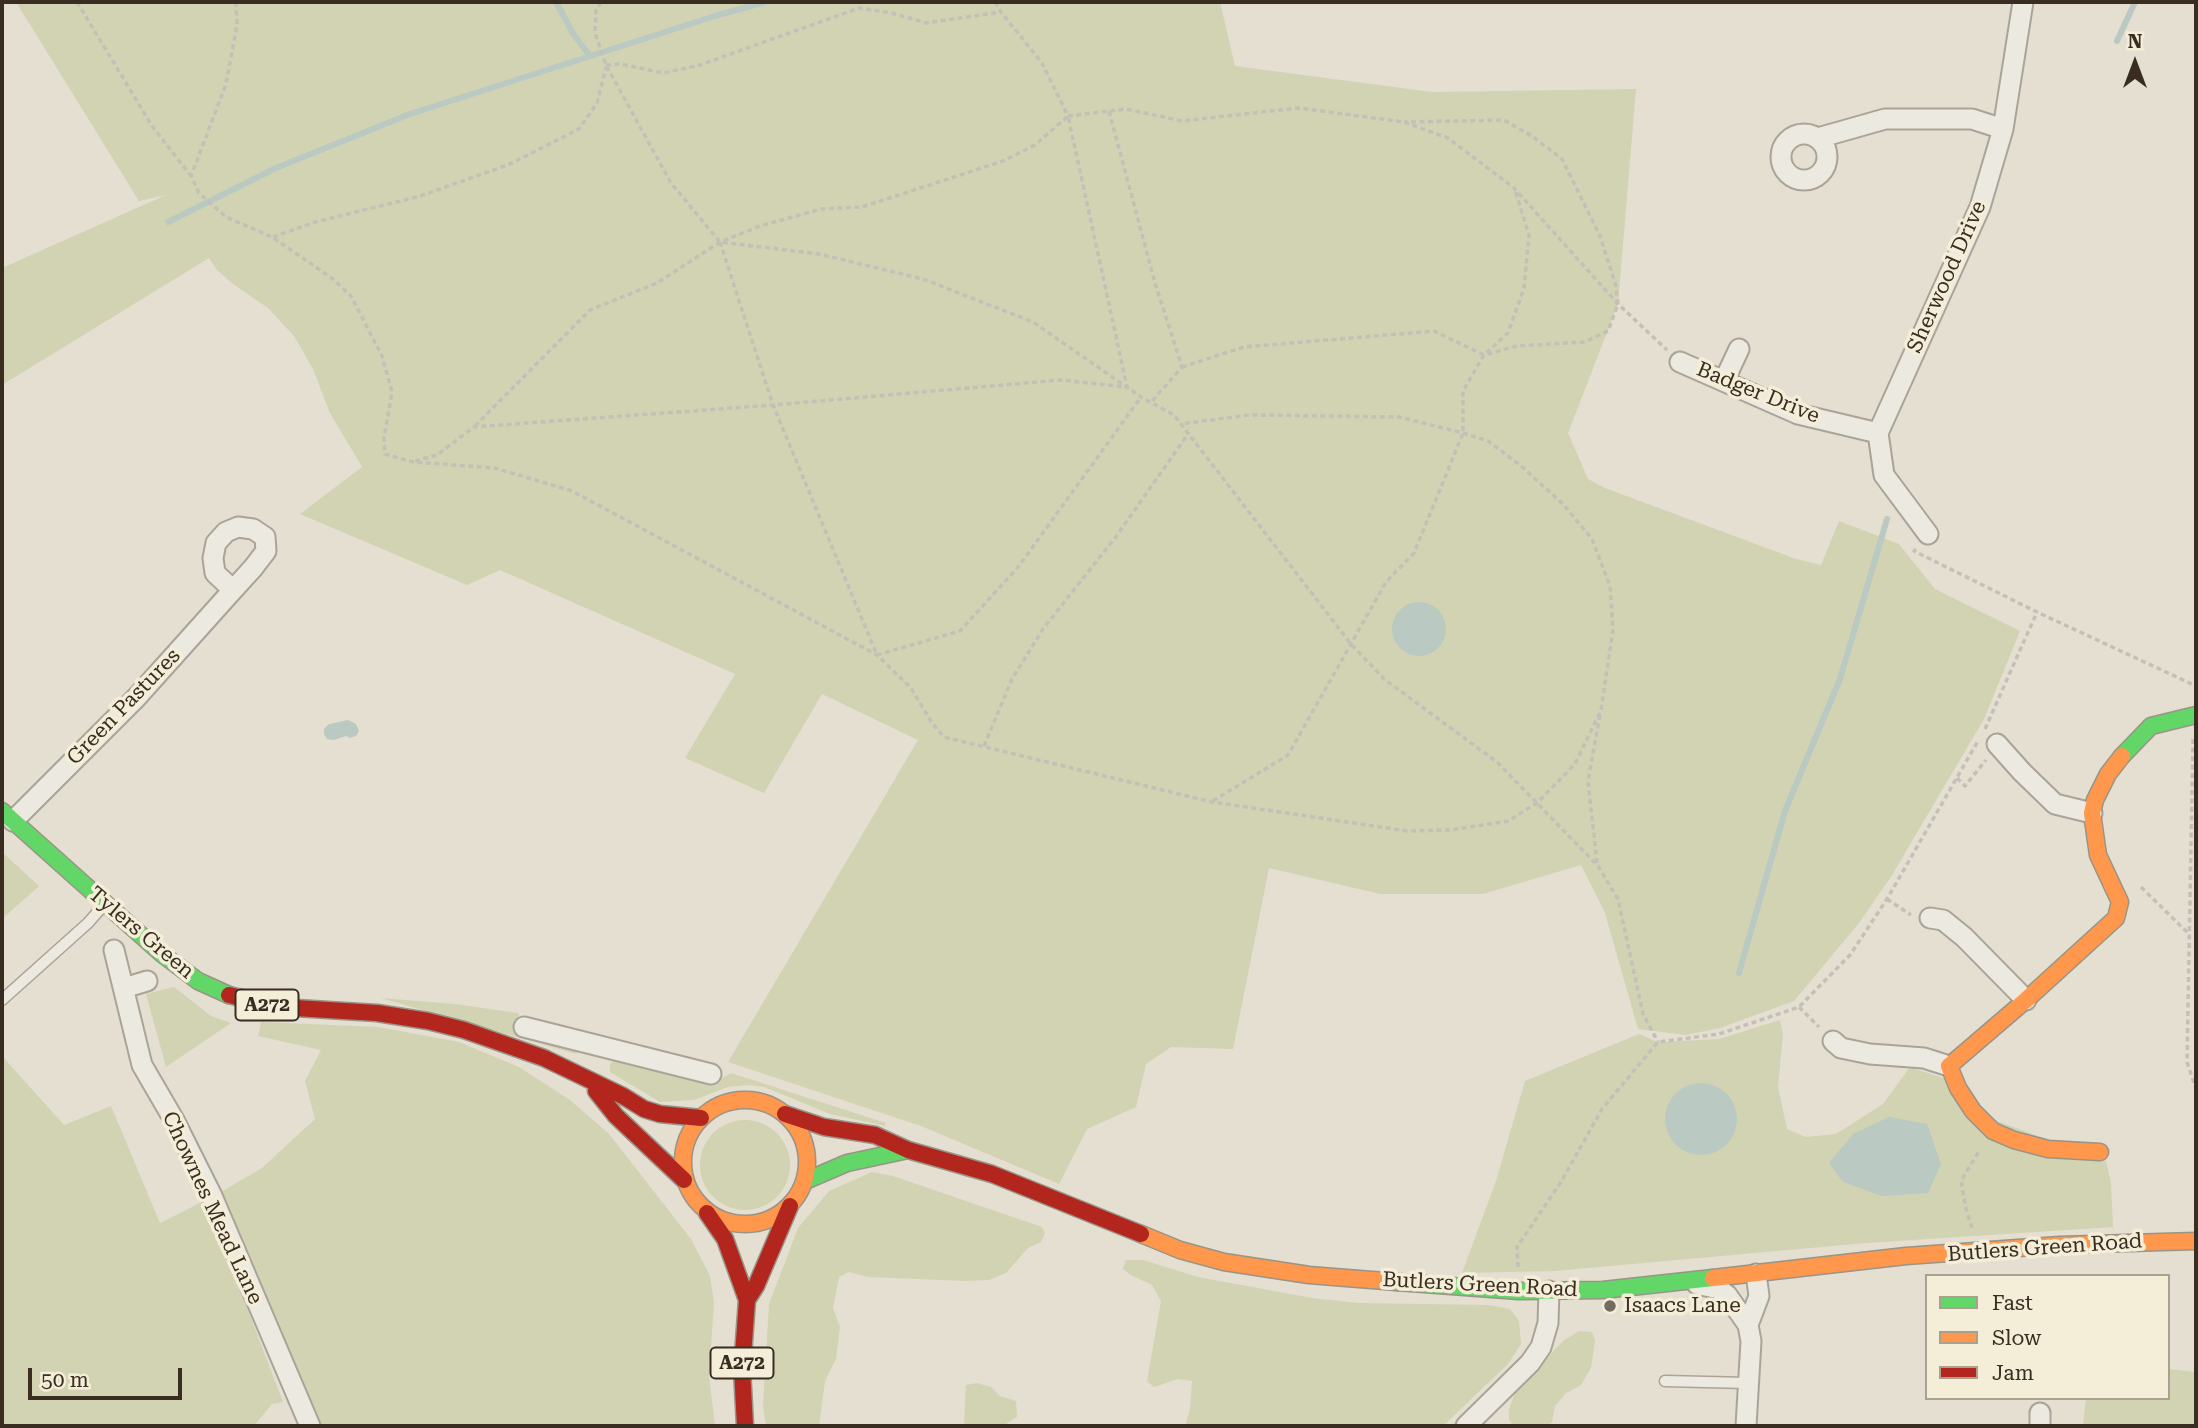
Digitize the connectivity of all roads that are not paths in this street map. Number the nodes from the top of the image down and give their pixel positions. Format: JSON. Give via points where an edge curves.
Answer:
{"nodes":[{"id":1,"x":2023,"y":2,"type":"edge"},
{"id":2,"x":2003,"y":129,"type":"junction"},
{"id":3,"x":1818,"y":138,"type":"dead end"},
{"id":4,"x":1739,"y":349,"type":"dead end"},
{"id":5,"x":1680,"y":362,"type":"road end"},
{"id":6,"x":1724,"y":381,"type":"junction"},
{"id":7,"x":1878,"y":433,"type":"junction"},
{"id":8,"x":1928,"y":534,"type":"road end"},
{"id":9,"x":233,"y":590,"type":"dead end"},
{"id":10,"x":2195,"y":715,"type":"edge"},
{"id":11,"x":1997,"y":744,"type":"dead end"},
{"id":12,"x":2092,"y":813,"type":"junction"},
{"id":13,"x":7,"y":816,"type":"edge"},
{"id":14,"x":105,"y":904,"type":"junction"},
{"id":15,"x":1930,"y":918,"type":"road end"},
{"id":16,"x":114,"y":950,"type":"dead end"},
{"id":17,"x":147,"y":981,"type":"dead end"},
{"id":18,"x":124,"y":988,"type":"junction"},
{"id":19,"x":2,"y":1000,"type":"edge"},
{"id":20,"x":2026,"y":1000,"type":"junction"},
{"id":21,"x":524,"y":1027,"type":"dead end"},
{"id":22,"x":1833,"y":1041,"type":"road end"},
{"id":23,"x":608,"y":1047,"type":"junction"},
{"id":24,"x":1949,"y":1066,"type":"junction"},
{"id":25,"x":711,"y":1074,"type":"dead end"},
{"id":26,"x":587,"y":1080,"type":"junction"},
{"id":27,"x":785,"y":1114,"type":"junction"},
{"id":28,"x":701,"y":1118,"type":"junction"},
{"id":29,"x":908,"y":1150,"type":"junction"},
{"id":30,"x":2100,"y":1152,"type":"dead end"},
{"id":31,"x":684,"y":1180,"type":"junction"},
{"id":32,"x":805,"y":1181,"type":"junction"},
{"id":33,"x":790,"y":1206,"type":"junction"},
{"id":34,"x":707,"y":1213,"type":"junction"},
{"id":35,"x":2196,"y":1241,"type":"edge"},
{"id":36,"x":1756,"y":1274,"type":"junction"},
{"id":37,"x":1678,"y":1282,"type":"junction"},
{"id":38,"x":1549,"y":1292,"type":"junction"},
{"id":39,"x":747,"y":1300,"type":"junction"},
{"id":40,"x":1748,"y":1325,"type":"junction"},
{"id":41,"x":1665,"y":1381,"type":"dead end"},
{"id":42,"x":1747,"y":1382,"type":"junction"},
{"id":43,"x":310,"y":1426,"type":"edge"},
{"id":44,"x":745,"y":1426,"type":"edge"},
{"id":45,"x":1466,"y":1426,"type":"edge"},
{"id":46,"x":1746,"y":1426,"type":"edge"}],
"edges":[{"from":1,"to":2,"type":"street","name":"Sherwood Drive"},
{"from":2,"to":3,"type":"street","via":[[1972,119],[1885,119]]},
{"from":2,"to":7,"type":"street","name":"Sherwood Drive","via":[[1980,207]]},
{"from":4,"to":6,"type":"street"},
{"from":5,"to":6,"type":"street","name":"Badger Drive"},
{"from":6,"to":7,"type":"street","name":"Badger Drive","via":[[1798,414]]},
{"from":7,"to":8,"type":"street","via":[[1884,475]]},
{"from":9,"to":13,"type":"street","name":"Green Pastures","via":[[136,698]]},
{"from":10,"to":12,"type":"main road","via":[[2151,726],[2108,774]]},
{"from":11,"to":12,"type":"street","via":[[2055,804]]},
{"from":12,"to":20,"type":"main road","via":[[2098,855],[2120,902],[2116,918]]},
{"from":13,"to":14,"type":"main road","name":"Tylers Green","number":"A272"},
{"from":14,"to":19,"type":"lane"},
{"from":14,"to":26,"type":"main road","name":"Tylers Green","number":"A272","via":[[198,981],[232,996],[279,1007],[363,1012],[440,1024],[511,1045]]},
{"from":15,"to":20,"type":"street","via":[[1943,920],[1964,936]]},
{"from":16,"to":18,"type":"street","name":"Chownes Mead Lane"},
{"from":17,"to":18,"type":"street"},
{"from":18,"to":43,"type":"street","name":"Chownes Mead Lane","via":[[142,1065],[212,1196]]},
{"from":20,"to":24,"type":"main road"},
{"from":21,"to":23,"type":"street"},
{"from":22,"to":24,"type":"street","via":[[1841,1048],[1924,1058]]},
{"from":23,"to":25,"type":"street"},
{"from":23,"to":26,"type":"street"},
{"from":24,"to":30,"type":"main road","via":[[1973,1111],[1993,1131],[2048,1149]]},
{"from":26,"to":28,"type":"main road","name":"Tylers Green","number":"A272","via":[[644,1109]]},
{"from":26,"to":31,"type":"main road","name":"Tylers Green","number":"A272","via":[[616,1115]]},
{"from":27,"to":28,"type":"main road","via":[[752,1100],[716,1107]]},
{"from":27,"to":29,"type":"main road","name":"Butlers Green Road","via":[[824,1127],[875,1135]]},
{"from":27,"to":32,"type":"main road","via":[[805,1144]]},
{"from":28,"to":31,"type":"main road","via":[[684,1147]]},
{"from":29,"to":32,"type":"main road","name":"Butlers Green Road","via":[[847,1163]]},
{"from":29,"to":38,"type":"main road","name":"Butlers Green Road","via":[[992,1174],[1180,1250],[1224,1262],[1309,1275]]},
{"from":31,"to":34,"type":"main road"},
{"from":32,"to":33,"type":"main road"},
{"from":33,"to":34,"type":"main road","via":[[776,1217],[741,1225]]},
{"from":33,"to":39,"type":"main road","number":"A272"},
{"from":34,"to":39,"type":"main road","number":"A272","via":[[724,1239]]},
{"from":35,"to":36,"type":"main road","name":"Butlers Green Road","via":[[1906,1256]]},
{"from":36,"to":37,"type":"main road","name":"Butlers Green Road"},
{"from":36,"to":40,"type":"street","via":[[1759,1296]]},
{"from":37,"to":38,"type":"main road","name":"Butlers Green Road"},
{"from":37,"to":40,"type":"street","via":[[1719,1289]]},
{"from":38,"to":45,"type":"street","via":[[1541,1347]]},
{"from":39,"to":44,"type":"main road","number":"A272","via":[[742,1369]]},
{"from":40,"to":42,"type":"street"},
{"from":41,"to":42,"type":"lane"},
{"from":42,"to":46,"type":"street"}]}
